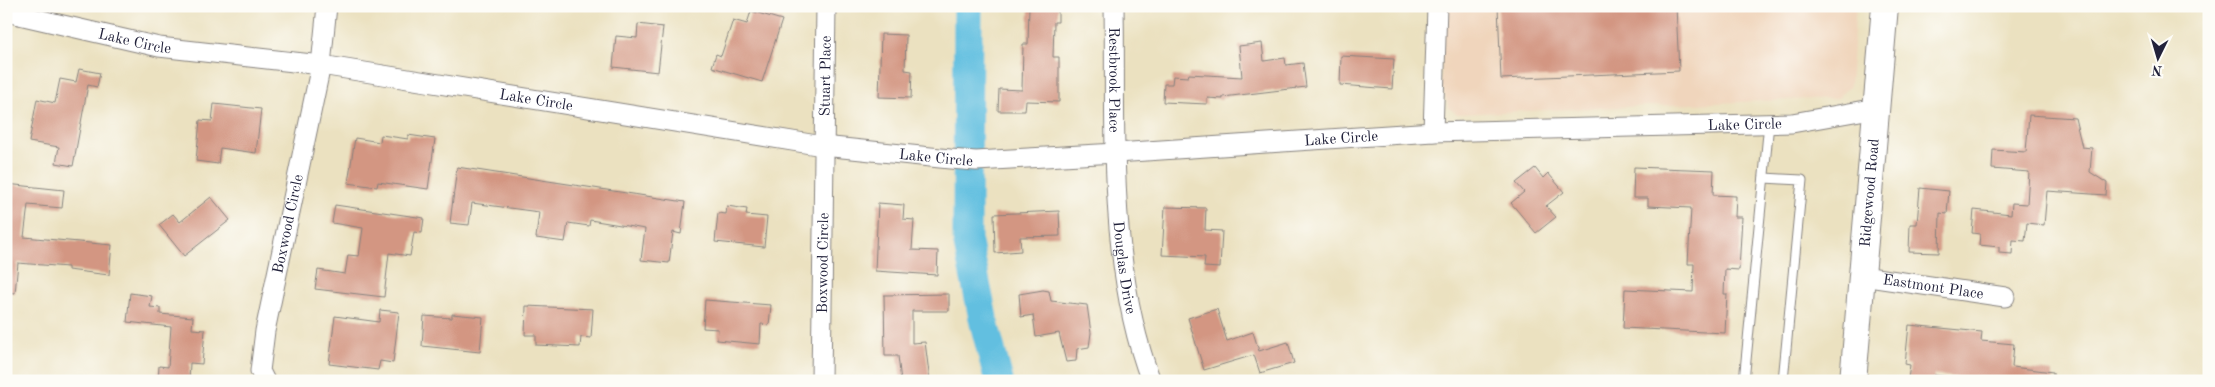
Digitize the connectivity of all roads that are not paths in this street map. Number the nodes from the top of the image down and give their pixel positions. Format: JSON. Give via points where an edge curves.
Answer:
{"nodes":[{"id":1,"x":327,"y":6,"type":"edge"},
{"id":2,"x":826,"y":6,"type":"edge"},
{"id":3,"x":1114,"y":6,"type":"edge"},
{"id":4,"x":1438,"y":6,"type":"edge"},
{"id":5,"x":1886,"y":6,"type":"edge"},
{"id":6,"x":6,"y":12,"type":"edge"},
{"id":7,"x":320,"y":65,"type":"junction"},
{"id":8,"x":1877,"y":108,"type":"junction"},
{"id":9,"x":1769,"y":123,"type":"junction"},
{"id":10,"x":1433,"y":132,"type":"junction"},
{"id":11,"x":823,"y":146,"type":"junction"},
{"id":12,"x":1116,"y":153,"type":"junction"},
{"id":13,"x":1764,"y":178,"type":"junction"},
{"id":14,"x":1862,"y":276,"type":"junction"},
{"id":15,"x":2005,"y":297,"type":"dead end"},
{"id":16,"x":265,"y":381,"type":"edge"},
{"id":17,"x":821,"y":381,"type":"edge"},
{"id":18,"x":1151,"y":381,"type":"edge"},
{"id":19,"x":1744,"y":381,"type":"edge"},
{"id":20,"x":1783,"y":381,"type":"edge"},
{"id":21,"x":1853,"y":381,"type":"edge"}],
"edges":[{"from":1,"to":7,"type":"street","name":"Boxwood Circle"},
{"from":2,"to":11,"type":"street","name":"Stuart Place"},
{"from":3,"to":12,"type":"street","name":"Restbrook Place"},
{"from":4,"to":10,"type":"street"},
{"from":5,"to":8,"type":"street","name":"Ridgewood Road"},
{"from":6,"to":7,"type":"street","name":"Lake Circle","via":[[159,46]]},
{"from":7,"to":11,"type":"street","name":"Lake Circle"},
{"from":7,"to":16,"type":"street","name":"Boxwood Circle","via":[[264,331],[260,372]]},
{"from":8,"to":9,"type":"street","name":"Lake Circle","via":[[1792,123]]},
{"from":8,"to":14,"type":"street","name":"Ridgewood Road"},
{"from":9,"to":10,"type":"street","name":"Lake Circle"},
{"from":9,"to":13,"type":"lane"},
{"from":10,"to":12,"type":"street","name":"Lake Circle"},
{"from":11,"to":12,"type":"street","name":"Lake Circle","via":[[976,161]]},
{"from":11,"to":17,"type":"street","name":"Boxwood Circle"},
{"from":12,"to":18,"type":"street","name":"Douglas Drive","via":[[1122,268],[1140,352]]},
{"from":13,"to":19,"type":"lane"},
{"from":13,"to":20,"type":"lane","via":[[1802,180]]},
{"from":14,"to":15,"type":"street","name":"Eastmont Place"},
{"from":14,"to":21,"type":"street","name":"Ridgewood Road"}]}
